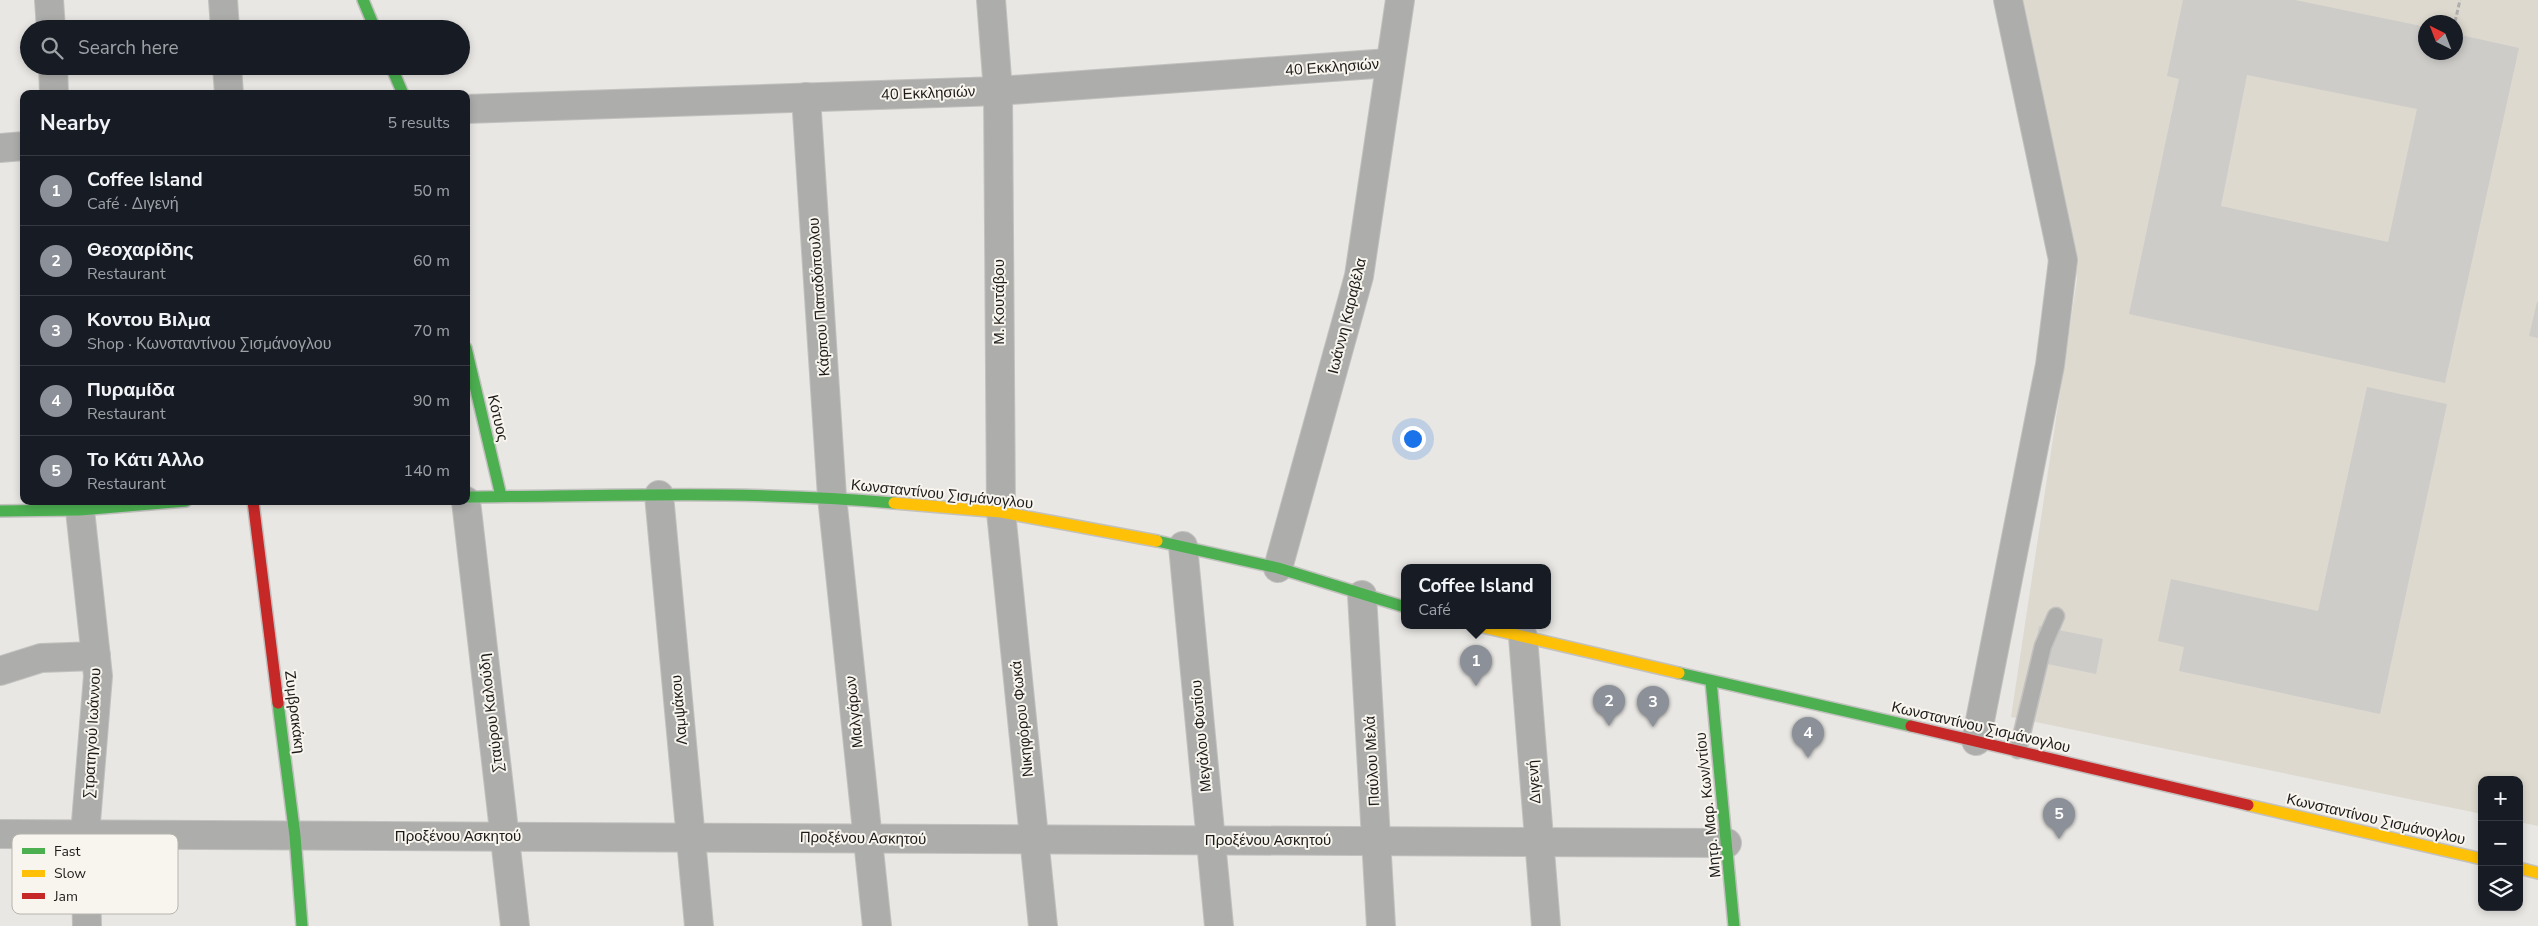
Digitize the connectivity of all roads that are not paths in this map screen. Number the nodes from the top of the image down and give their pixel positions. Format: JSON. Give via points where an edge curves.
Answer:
{"nodes":[{"id":1,"x":49,"y":0,"type":"edge"},
{"id":2,"x":223,"y":0,"type":"edge"},
{"id":3,"x":363,"y":0,"type":"edge"},
{"id":4,"x":991,"y":0,"type":"edge"},
{"id":5,"x":1400,"y":0,"type":"edge"},
{"id":6,"x":2008,"y":0,"type":"edge"},
{"id":7,"x":50,"y":20,"type":"edge"},
{"id":8,"x":224,"y":20,"type":"edge"},
{"id":9,"x":372,"y":20,"type":"edge"},
{"id":10,"x":1389,"y":63,"type":"junction"},
{"id":11,"x":53,"y":75,"type":"edge"},
{"id":12,"x":228,"y":75,"type":"edge"},
{"id":13,"x":396,"y":75,"type":"edge"},
{"id":14,"x":54,"y":90,"type":"edge"},
{"id":15,"x":229,"y":90,"type":"edge"},
{"id":16,"x":401,"y":90,"type":"edge"},
{"id":17,"x":998,"y":91,"type":"junction"},
{"id":18,"x":806,"y":97,"type":"junction"},
{"id":19,"x":470,"y":109,"type":"edge"},
{"id":20,"x":20,"y":146,"type":"edge"},
{"id":21,"x":0,"y":148,"type":"edge"},
{"id":22,"x":470,"y":365,"type":"edge"},
{"id":23,"x":658,"y":495,"type":"junction"},
{"id":24,"x":501,"y":496,"type":"junction"},
{"id":25,"x":832,"y":497,"type":"junction"},
{"id":26,"x":470,"y":499,"type":"edge"},
{"id":27,"x":100,"y":505,"type":"edge"},
{"id":28,"x":254,"y":505,"type":"edge"},
{"id":29,"x":467,"y":505,"type":"edge"},
{"id":30,"x":79,"y":506,"type":"edge"},
{"id":31,"x":0,"y":511,"type":"edge"},
{"id":32,"x":1001,"y":512,"type":"junction"},
{"id":33,"x":1183,"y":546,"type":"junction"},
{"id":34,"x":1278,"y":568,"type":"junction"},
{"id":35,"x":1362,"y":596,"type":"junction"},
{"id":36,"x":1401,"y":605,"type":"edge"},
{"id":37,"x":2056,"y":616,"type":"dead end"},
{"id":38,"x":1489,"y":629,"type":"edge"},
{"id":39,"x":1523,"y":638,"type":"junction"},
{"id":40,"x":96,"y":656,"type":"junction"},
{"id":41,"x":0,"y":671,"type":"edge"},
{"id":42,"x":1711,"y":681,"type":"junction"},
{"id":43,"x":1976,"y":741,"type":"junction"},
{"id":44,"x":2018,"y":750,"type":"junction"},
{"id":45,"x":0,"y":834,"type":"edge"},
{"id":46,"x":85,"y":834,"type":"joint"},
{"id":47,"x":178,"y":835,"type":"edge"},
{"id":48,"x":295,"y":836,"type":"junction"},
{"id":49,"x":505,"y":836,"type":"junction"},
{"id":50,"x":690,"y":836,"type":"junction"},
{"id":51,"x":868,"y":838,"type":"junction"},
{"id":52,"x":1034,"y":839,"type":"junction"},
{"id":53,"x":1211,"y":840,"type":"junction"},
{"id":54,"x":1376,"y":841,"type":"junction"},
{"id":55,"x":1539,"y":842,"type":"junction"},
{"id":56,"x":1727,"y":843,"type":"junction"},
{"id":57,"x":2478,"y":859,"type":"edge"},
{"id":58,"x":2523,"y":869,"type":"edge"},
{"id":59,"x":2538,"y":873,"type":"edge"},
{"id":60,"x":302,"y":926,"type":"edge"},
{"id":61,"x":515,"y":926,"type":"edge"},
{"id":62,"x":699,"y":926,"type":"edge"},
{"id":63,"x":877,"y":926,"type":"edge"},
{"id":64,"x":1043,"y":926,"type":"edge"},
{"id":65,"x":1219,"y":926,"type":"edge"},
{"id":66,"x":1381,"y":926,"type":"edge"},
{"id":67,"x":1546,"y":926,"type":"edge"},
{"id":68,"x":1734,"y":926,"type":"edge"}],
"edges":[{"from":1,"to":7,"type":"street"},
{"from":2,"to":8,"type":"street"},
{"from":3,"to":9,"type":"main road"},
{"from":4,"to":17,"type":"street","name":"Μ. Κουτάβου"},
{"from":5,"to":10,"type":"street","name":"Ιωάννη Καραβέλα"},
{"from":6,"to":43,"type":"street","via":[[2063,260],[2050,366]]},
{"from":10,"to":17,"type":"street","name":"40 Εκκλησιών"},
{"from":10,"to":34,"type":"street","name":"Ιωάννη Καραβέλα","via":[[1359,276]]},
{"from":11,"to":14,"type":"street"},
{"from":12,"to":15,"type":"street"},
{"from":13,"to":16,"type":"main road"},
{"from":17,"to":18,"type":"street","name":"40 Εκκλησιών"},
{"from":17,"to":32,"type":"street","name":"Μ. Κουτάβου"},
{"from":18,"to":19,"type":"street","name":"40 Εκκλησιών"},
{"from":18,"to":25,"type":"street","name":"Κάρπου Παπαδόπουλου"},
{"from":20,"to":21,"type":"street"},
{"from":22,"to":24,"type":"main road","name":"Κότυος"},
{"from":23,"to":24,"type":"main road","name":"Κωνσταντίνου Σισμάνογλου"},
{"from":23,"to":25,"type":"main road","name":"Κωνσταντίνου Σισμάνογλου"},
{"from":23,"to":50,"type":"street","name":"Λαμψάκου"},
{"from":24,"to":26,"type":"main road","name":"Κωνσταντίνου Σισμάνογλου"},
{"from":25,"to":32,"type":"main road","name":"Κωνσταντίνου Σισμάνογλου"},
{"from":25,"to":51,"type":"street","name":"Μαλγάρων"},
{"from":27,"to":30,"type":"main road"},
{"from":28,"to":48,"type":"main road","name":"Ζυμβρακάκη"},
{"from":29,"to":49,"type":"street","name":"Σταύρου Καλούδη"},
{"from":30,"to":31,"type":"main road"},
{"from":30,"to":40,"type":"street","name":"Στρατηγού Ιωάννου"},
{"from":32,"to":33,"type":"main road","name":"Κωνσταντίνου Σισμάνογλου"},
{"from":32,"to":52,"type":"street","name":"Νικηφόρου Φωκά"},
{"from":33,"to":34,"type":"main road","name":"Κωνσταντίνου Σισμάνογλου"},
{"from":33,"to":53,"type":"street","name":"Μεγάλου Φωτίου"},
{"from":34,"to":35,"type":"main road","name":"Κωνσταντίνου Σισμάνογλου"},
{"from":35,"to":36,"type":"main road","name":"Κωνσταντίνου Σισμάνογλου"},
{"from":35,"to":54,"type":"street","name":"Παύλου Μελά"},
{"from":37,"to":44,"type":"lane","via":[[2043,646]]},
{"from":38,"to":39,"type":"main road","name":"Κωνσταντίνου Σισμάνογλου"},
{"from":39,"to":42,"type":"main road","name":"Κωνσταντίνου Σισμάνογλου"},
{"from":39,"to":55,"type":"street","name":"Διγενή"},
{"from":40,"to":41,"type":"street","via":[[42,658]]},
{"from":40,"to":46,"type":"street","name":"Στρατηγού Ιωάννου","via":[[98,676]]},
{"from":42,"to":43,"type":"main road","name":"Κωνσταντίνου Σισμάνογλου"},
{"from":42,"to":56,"type":"main road","name":"Μητρ. Μαρ. Κων/ντίου"},
{"from":43,"to":44,"type":"main road","name":"Κωνσταντίνου Σισμάνογλου"},
{"from":44,"to":57,"type":"main road","name":"Κωνσταντίνου Σισμάνογλου"},
{"from":45,"to":46,"type":"street","name":"Προξένου Ασκητού"},
{"from":47,"to":48,"type":"street","name":"Προξένου Ασκητού"},
{"from":48,"to":49,"type":"street","name":"Προξένου Ασκητού"},
{"from":48,"to":60,"type":"main road","name":"Ζυμβρακάκη"},
{"from":49,"to":50,"type":"street","name":"Προξένου Ασκητού"},
{"from":49,"to":61,"type":"street","name":"Σταύρου Καλούδη"},
{"from":50,"to":51,"type":"street","name":"Προξένου Ασκητού"},
{"from":50,"to":62,"type":"street","name":"Λαμψάκου"},
{"from":51,"to":52,"type":"street","name":"Προξένου Ασκητού"},
{"from":51,"to":63,"type":"street","name":"Μαλγάρων"},
{"from":52,"to":53,"type":"street","name":"Προξένου Ασκητού"},
{"from":52,"to":64,"type":"street","name":"Νικηφόρου Φωκά"},
{"from":53,"to":54,"type":"street","name":"Προξένου Ασκητού"},
{"from":53,"to":65,"type":"street","name":"Μεγάλου Φωτίου"},
{"from":54,"to":55,"type":"street","name":"Προξένου Ασκητού"},
{"from":54,"to":66,"type":"street","name":"Παύλου Μελά"},
{"from":55,"to":56,"type":"street","name":"Προξένου Ασκητού"},
{"from":55,"to":67,"type":"street","name":"Διγενή"},
{"from":56,"to":68,"type":"main road","name":"Μητρ. Μαρ. Κων/ντίου"},
{"from":58,"to":59,"type":"main road"}]}
